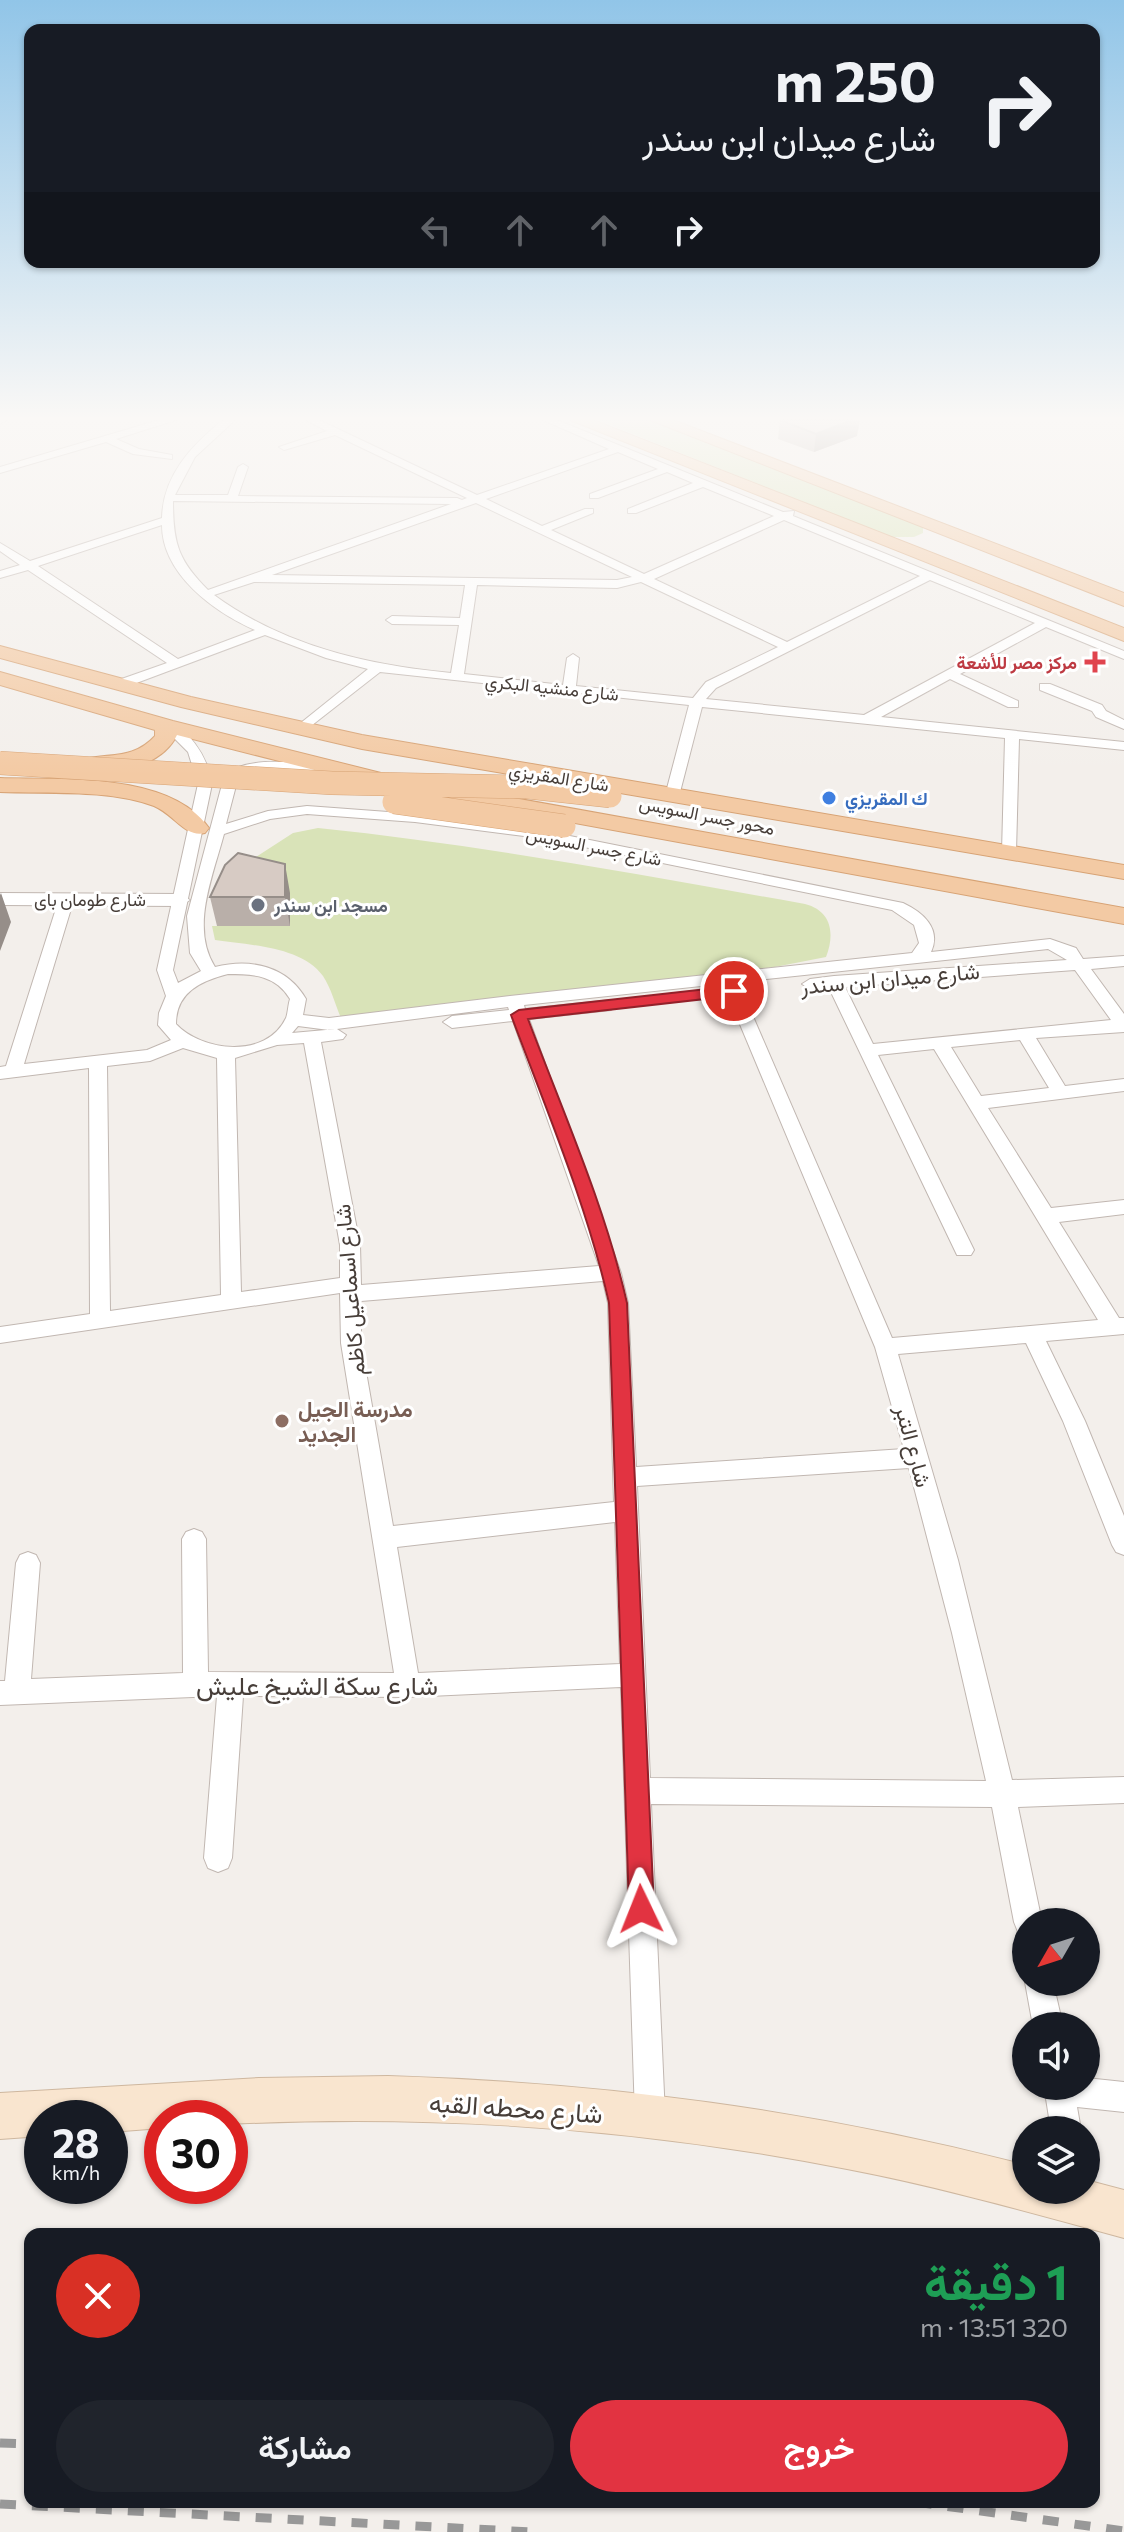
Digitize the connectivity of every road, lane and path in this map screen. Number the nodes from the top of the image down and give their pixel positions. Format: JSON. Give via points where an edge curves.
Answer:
{"nodes":[{"id":1,"x":111,"y":538,"type":"edge"},
{"id":2,"x":171,"y":538,"type":"edge"},
{"id":3,"x":365,"y":538,"type":"edge"},
{"id":4,"x":558,"y":538,"type":"edge"},
{"id":5,"x":734,"y":538,"type":"edge"},
{"id":6,"x":837,"y":538,"type":"edge"},
{"id":7,"x":879,"y":538,"type":"edge"},
{"id":8,"x":966,"y":538,"type":"edge"},
{"id":9,"x":973,"y":541,"type":"junction"},
{"id":10,"x":0,"y":546,"type":"edge"},
{"id":11,"x":922,"y":555,"type":"junction"},
{"id":12,"x":29,"y":565,"type":"junction"},
{"id":13,"x":0,"y":575,"type":"edge"},
{"id":14,"x":929,"y":576,"type":"junction"},
{"id":15,"x":253,"y":578,"type":"junction"},
{"id":16,"x":644,"y":579,"type":"junction"},
{"id":17,"x":471,"y":584,"type":"junction"},
{"id":18,"x":207,"y":594,"type":"junction"},
{"id":19,"x":1124,"y":600,"type":"edge"},
{"id":20,"x":392,"y":620,"type":"dead end"},
{"id":21,"x":465,"y":622,"type":"junction"},
{"id":22,"x":1045,"y":623,"type":"junction"},
{"id":23,"x":264,"y":631,"type":"junction"},
{"id":24,"x":1124,"y":635,"type":"edge"},
{"id":25,"x":786,"y":646,"type":"junction"},
{"id":26,"x":0,"y":652,"type":"edge"},
{"id":27,"x":1124,"y":655,"type":"edge"},
{"id":28,"x":573,"y":658,"type":"dead end"},
{"id":29,"x":176,"y":663,"type":"junction"},
{"id":30,"x":377,"y":668,"type":"junction"},
{"id":31,"x":950,"y":674,"type":"junction"},
{"id":32,"x":457,"y":677,"type":"junction"},
{"id":33,"x":0,"y":678,"type":"edge"},
{"id":34,"x":118,"y":685,"type":"junction"},
{"id":35,"x":1045,"y":687,"type":"dead end"},
{"id":36,"x":569,"y":689,"type":"junction"},
{"id":37,"x":697,"y":702,"type":"junction"},
{"id":38,"x":1013,"y":704,"type":"dead end"},
{"id":39,"x":865,"y":720,"type":"junction"},
{"id":40,"x":1124,"y":725,"type":"edge"},
{"id":41,"x":169,"y":727,"type":"junction"},
{"id":42,"x":302,"y":729,"type":"junction"},
{"id":43,"x":1012,"y":735,"type":"junction"},
{"id":44,"x":362,"y":742,"type":"junction"},
{"id":45,"x":1124,"y":746,"type":"edge"},
{"id":46,"x":0,"y":760,"type":"edge"},
{"id":47,"x":117,"y":764,"type":"junction"},
{"id":48,"x":238,"y":770,"type":"junction"},
{"id":49,"x":342,"y":771,"type":"junction"},
{"id":50,"x":204,"y":772,"type":"junction"},
{"id":51,"x":0,"y":775,"type":"edge"},
{"id":52,"x":0,"y":785,"type":"edge"},
{"id":53,"x":123,"y":793,"type":"junction"},
{"id":54,"x":672,"y":796,"type":"junction"},
{"id":55,"x":208,"y":829,"type":"junction"},
{"id":56,"x":1009,"y":852,"type":"junction"},
{"id":57,"x":1124,"y":874,"type":"edge"},
{"id":58,"x":1009,"y":895,"type":"junction"},
{"id":59,"x":0,"y":899,"type":"edge"},
{"id":60,"x":66,"y":899,"type":"junction"},
{"id":61,"x":180,"y":900,"type":"junction"},
{"id":62,"x":1124,"y":916,"type":"edge"},
{"id":63,"x":916,"y":959,"type":"junction"},
{"id":64,"x":1124,"y":961,"type":"edge"},
{"id":65,"x":1077,"y":963,"type":"junction"},
{"id":66,"x":211,"y":973,"type":"junction"},
{"id":67,"x":834,"y":981,"type":"junction"},
{"id":68,"x":734,"y":991,"type":"junction"},
{"id":69,"x":174,"y":995,"type":"junction"},
{"id":70,"x":517,"y":1008,"type":"junction"},
{"id":71,"x":294,"y":1020,"type":"junction"},
{"id":72,"x":1124,"y":1025,"type":"edge"},
{"id":73,"x":1025,"y":1034,"type":"junction"},
{"id":74,"x":312,"y":1038,"type":"junction"},
{"id":75,"x":273,"y":1040,"type":"junction"},
{"id":76,"x":181,"y":1042,"type":"junction"},
{"id":77,"x":939,"y":1042,"type":"junction"},
{"id":78,"x":866,"y":1050,"type":"junction"},
{"id":79,"x":226,"y":1053,"type":"junction"},
{"id":80,"x":98,"y":1061,"type":"junction"},
{"id":81,"x":6,"y":1072,"type":"edge"},
{"id":82,"x":1124,"y":1085,"type":"edge"},
{"id":83,"x":1060,"y":1092,"type":"junction"},
{"id":84,"x":977,"y":1103,"type":"junction"},
{"id":85,"x":1124,"y":1207,"type":"edge"},
{"id":86,"x":1048,"y":1216,"type":"junction"},
{"id":87,"x":964,"y":1250,"type":"dead end"},
{"id":88,"x":611,"y":1273,"type":"junction"},
{"id":89,"x":351,"y":1289,"type":"junction"},
{"id":90,"x":231,"y":1301,"type":"junction"},
{"id":91,"x":100,"y":1320,"type":"junction"},
{"id":92,"x":1119,"y":1327,"type":"edge"},
{"id":93,"x":1032,"y":1334,"type":"junction"},
{"id":94,"x":0,"y":1335,"type":"edge"},
{"id":95,"x":885,"y":1347,"type":"junction"},
{"id":96,"x":918,"y":1458,"type":"junction"},
{"id":97,"x":626,"y":1477,"type":"junction"},
{"id":98,"x":627,"y":1511,"type":"junction"},
{"id":99,"x":1119,"y":1519,"type":"edge"},
{"id":100,"x":382,"y":1538,"type":"junction"},
{"id":101,"x":194,"y":1539,"type":"dead end"},
{"id":102,"x":1124,"y":1545,"type":"edge"},
{"id":103,"x":28,"y":1563,"type":"dead end"},
{"id":104,"x":633,"y":1675,"type":"junction"},
{"id":105,"x":196,"y":1684,"type":"junction"},
{"id":106,"x":231,"y":1684,"type":"junction"},
{"id":107,"x":408,"y":1685,"type":"junction"},
{"id":108,"x":9,"y":1693,"type":"edge"},
{"id":109,"x":1124,"y":1790,"type":"edge"},
{"id":110,"x":637,"y":1791,"type":"junction"},
{"id":111,"x":1001,"y":1794,"type":"junction"},
{"id":112,"x":218,"y":1858,"type":"dead end"},
{"id":113,"x":1025,"y":1908,"type":"edge"},
{"id":114,"x":1100,"y":2094,"type":"edge"},
{"id":115,"x":1124,"y":2097,"type":"edge"},
{"id":116,"x":0,"y":2116,"type":"edge"},
{"id":117,"x":650,"y":2116,"type":"junction"},
{"id":118,"x":1012,"y":2184,"type":"edge"},
{"id":119,"x":1098,"y":2204,"type":"edge"},
{"id":120,"x":1124,"y":2214,"type":"edge"}],
"edges":[{"from":1,"to":12,"type":"street"},
{"from":2,"to":18,"type":"street","name":"شارع منشيه البكري","via":[[176,557]]},
{"from":3,"to":15,"type":"street"},
{"from":4,"to":16,"type":"street"},
{"from":5,"to":16,"type":"street"},
{"from":6,"to":14,"type":"street"},
{"from":7,"to":11,"type":"main road"},
{"from":8,"to":9,"type":"main road"},
{"from":9,"to":11,"type":"main road","via":[[959,554]]},
{"from":9,"to":19,"type":"main road"},
{"from":10,"to":12,"type":"street"},
{"from":11,"to":24,"type":"main road"},
{"from":12,"to":13,"type":"street"},
{"from":12,"to":29,"type":"street"},
{"from":14,"to":22,"type":"street"},
{"from":14,"to":25,"type":"street"},
{"from":15,"to":17,"type":"street"},
{"from":15,"to":18,"type":"street"},
{"from":16,"to":17,"type":"street","via":[[598,586]]},
{"from":16,"to":25,"type":"street"},
{"from":17,"to":21,"type":"street"},
{"from":18,"to":23,"type":"street","name":"شارع منشيه البكري"},
{"from":20,"to":21,"type":"street"},
{"from":21,"to":32,"type":"street"},
{"from":22,"to":27,"type":"street"},
{"from":22,"to":31,"type":"street"},
{"from":23,"to":29,"type":"street"},
{"from":23,"to":30,"type":"street","name":"شارع منشيه البكري"},
{"from":25,"to":37,"type":"street","via":[[718,680]]},
{"from":26,"to":34,"type":"main road","name":"شارع المقريزي"},
{"from":28,"to":36,"type":"street"},
{"from":29,"to":34,"type":"street"},
{"from":30,"to":32,"type":"street","name":"شارع منشيه البكري"},
{"from":30,"to":42,"type":"street"},
{"from":31,"to":38,"type":"street"},
{"from":31,"to":39,"type":"street"},
{"from":32,"to":36,"type":"street","name":"شارع منشيه البكري"},
{"from":33,"to":41,"type":"main road","name":"شارع المقريزي"},
{"from":34,"to":42,"type":"main road","name":"شارع المقريزي"},
{"from":35,"to":40,"type":"street"},
{"from":36,"to":37,"type":"street","name":"شارع منشيه البكري"},
{"from":37,"to":39,"type":"street","name":"شارع منشيه البكري"},
{"from":37,"to":54,"type":"street"},
{"from":39,"to":43,"type":"street","name":"شارع منشيه البكري"},
{"from":41,"to":47,"type":"main road","via":[[157,748]]},
{"from":41,"to":49,"type":"main road","name":"شارع المقريزي"},
{"from":41,"to":50,"type":"street","via":[[193,748]]},
{"from":42,"to":44,"type":"main road","name":"شارع المقريزي"},
{"from":43,"to":45,"type":"street","name":"شارع منشيه البكري"},
{"from":43,"to":56,"type":"street"},
{"from":44,"to":49,"type":"main road"},
{"from":44,"to":54,"type":"main road","name":"شارع المقريزي"},
{"from":46,"to":47,"type":"main road"},
{"from":46,"to":57,"type":"main road","name":"محور جسر السويس","bridge":true,"via":[[332,783],[512,786],[610,796],[991,871],[1054,877]]},
{"from":47,"to":53,"type":"main road","via":[[137,767],[144,777]]},
{"from":48,"to":49,"type":"street","via":[[259,766]]},
{"from":48,"to":50,"type":"street"},
{"from":48,"to":55,"type":"street"},
{"from":49,"to":58,"type":"main road","name":"شارع المقريزي"},
{"from":50,"to":55,"type":"street"},
{"from":51,"to":58,"type":"main road","name":"محور جسر السويس","bridge":true,"via":[[466,810],[922,894]]},
{"from":52,"to":53,"type":"main road"},
{"from":53,"to":55,"type":"main road","via":[[168,801]]},
{"from":54,"to":56,"type":"main road","name":"شارع المقريزي"},
{"from":55,"to":61,"type":"street"},
{"from":55,"to":63,"type":"street","name":"شارع جسر السويس","via":[[307,810],[540,834],[897,906],[920,920],[928,933],[927,947]]},
{"from":55,"to":66,"type":"street","via":[[194,928],[198,953]]},
{"from":56,"to":57,"type":"main road","name":"شارع المقريزي"},
{"from":58,"to":62,"type":"main road"},
{"from":59,"to":60,"type":"street","name":"شارع طومان باى"},
{"from":60,"to":61,"type":"street","name":"شارع طومان باى"},
{"from":60,"to":81,"type":"street"},
{"from":61,"to":69,"type":"street","via":[[165,970]]},
{"from":63,"to":65,"type":"street","name":"شارع ميدان ابن سندر","via":[[1050,944],[1070,952]]},
{"from":63,"to":70,"type":"street","name":"شارع ميدان ابن سندر"},
{"from":64,"to":65,"type":"street","name":"شارع ميدان ابن سندر"},
{"from":65,"to":67,"type":"street","name":"شارع ميدان ابن سندر"},
{"from":65,"to":72,"type":"street"},
{"from":66,"to":69,"type":"street"},
{"from":66,"to":71,"type":"street","via":[[259,970],[285,980],[298,999]]},
{"from":67,"to":68,"type":"street","name":"شارع ميدان ابن سندر"},
{"from":67,"to":78,"type":"street"},
{"from":68,"to":70,"type":"street","name":"شارع ميدان ابن سندر"},
{"from":68,"to":95,"type":"street","name":"شارع التبر"},
{"from":69,"to":76,"type":"street","via":[[167,1025]]},
{"from":70,"to":71,"type":"street","name":"شارع ميدان ابن سندر","via":[[329,1024]]},
{"from":70,"to":74,"type":"street","name":"شارع ميدان ابن سندر"},
{"from":70,"to":88,"type":"street"},
{"from":71,"to":75,"type":"street"},
{"from":72,"to":73,"type":"street"},
{"from":73,"to":77,"type":"street"},
{"from":73,"to":83,"type":"street"},
{"from":74,"to":75,"type":"street","name":"شارع ميدان ابن سندر"},
{"from":74,"to":89,"type":"street","name":"شارع اسماعيل كاظم","via":[[350,1245]]},
{"from":75,"to":79,"type":"street"},
{"from":76,"to":79,"type":"street"},
{"from":76,"to":80,"type":"street","via":[[150,1055]]},
{"from":77,"to":78,"type":"street"},
{"from":77,"to":84,"type":"street"},
{"from":78,"to":87,"type":"street"},
{"from":79,"to":90,"type":"street"},
{"from":80,"to":81,"type":"street"},
{"from":80,"to":91,"type":"street"},
{"from":82,"to":83,"type":"street"},
{"from":83,"to":84,"type":"street"},
{"from":84,"to":86,"type":"street"},
{"from":85,"to":86,"type":"street"},
{"from":86,"to":92,"type":"street"},
{"from":88,"to":89,"type":"street"},
{"from":88,"to":97,"type":"street","via":[[621,1339]]},
{"from":89,"to":90,"type":"street"},
{"from":89,"to":100,"type":"street","name":"شارع اسماعيل كاظم","via":[[351,1343]]},
{"from":90,"to":91,"type":"street"},
{"from":91,"to":94,"type":"street"},
{"from":92,"to":93,"type":"street"},
{"from":93,"to":95,"type":"street"},
{"from":93,"to":99,"type":"street"},
{"from":95,"to":96,"type":"street","name":"شارع التبر"},
{"from":96,"to":97,"type":"street"},
{"from":96,"to":111,"type":"street","name":"شارع التبر"},
{"from":97,"to":98,"type":"street"},
{"from":98,"to":100,"type":"street"},
{"from":98,"to":104,"type":"street"},
{"from":99,"to":102,"type":"street"},
{"from":100,"to":107,"type":"street","name":"شارع اسماعيل كاظم"},
{"from":101,"to":105,"type":"street"},
{"from":103,"to":108,"type":"street"},
{"from":104,"to":107,"type":"street","name":"شارع سكة الشيخ عليش"},
{"from":104,"to":110,"type":"street"},
{"from":105,"to":106,"type":"street","name":"شارع سكة الشيخ عليش"},
{"from":105,"to":108,"type":"street","name":"شارع سكة الشيخ عليش"},
{"from":106,"to":107,"type":"street","name":"شارع سكة الشيخ عليش"},
{"from":106,"to":112,"type":"street"},
{"from":109,"to":111,"type":"street"},
{"from":110,"to":111,"type":"street"},
{"from":110,"to":117,"type":"street"},
{"from":111,"to":113,"type":"street","name":"شارع التبر"},
{"from":114,"to":115,"type":"street"},
{"from":116,"to":117,"type":"main road","name":"شارع محطه القبه","via":[[295,2099],[451,2101]]},
{"from":117,"to":118,"type":"main road","name":"شارع محطه القبه","via":[[907,2156]]},
{"from":119,"to":120,"type":"main road"}]}
